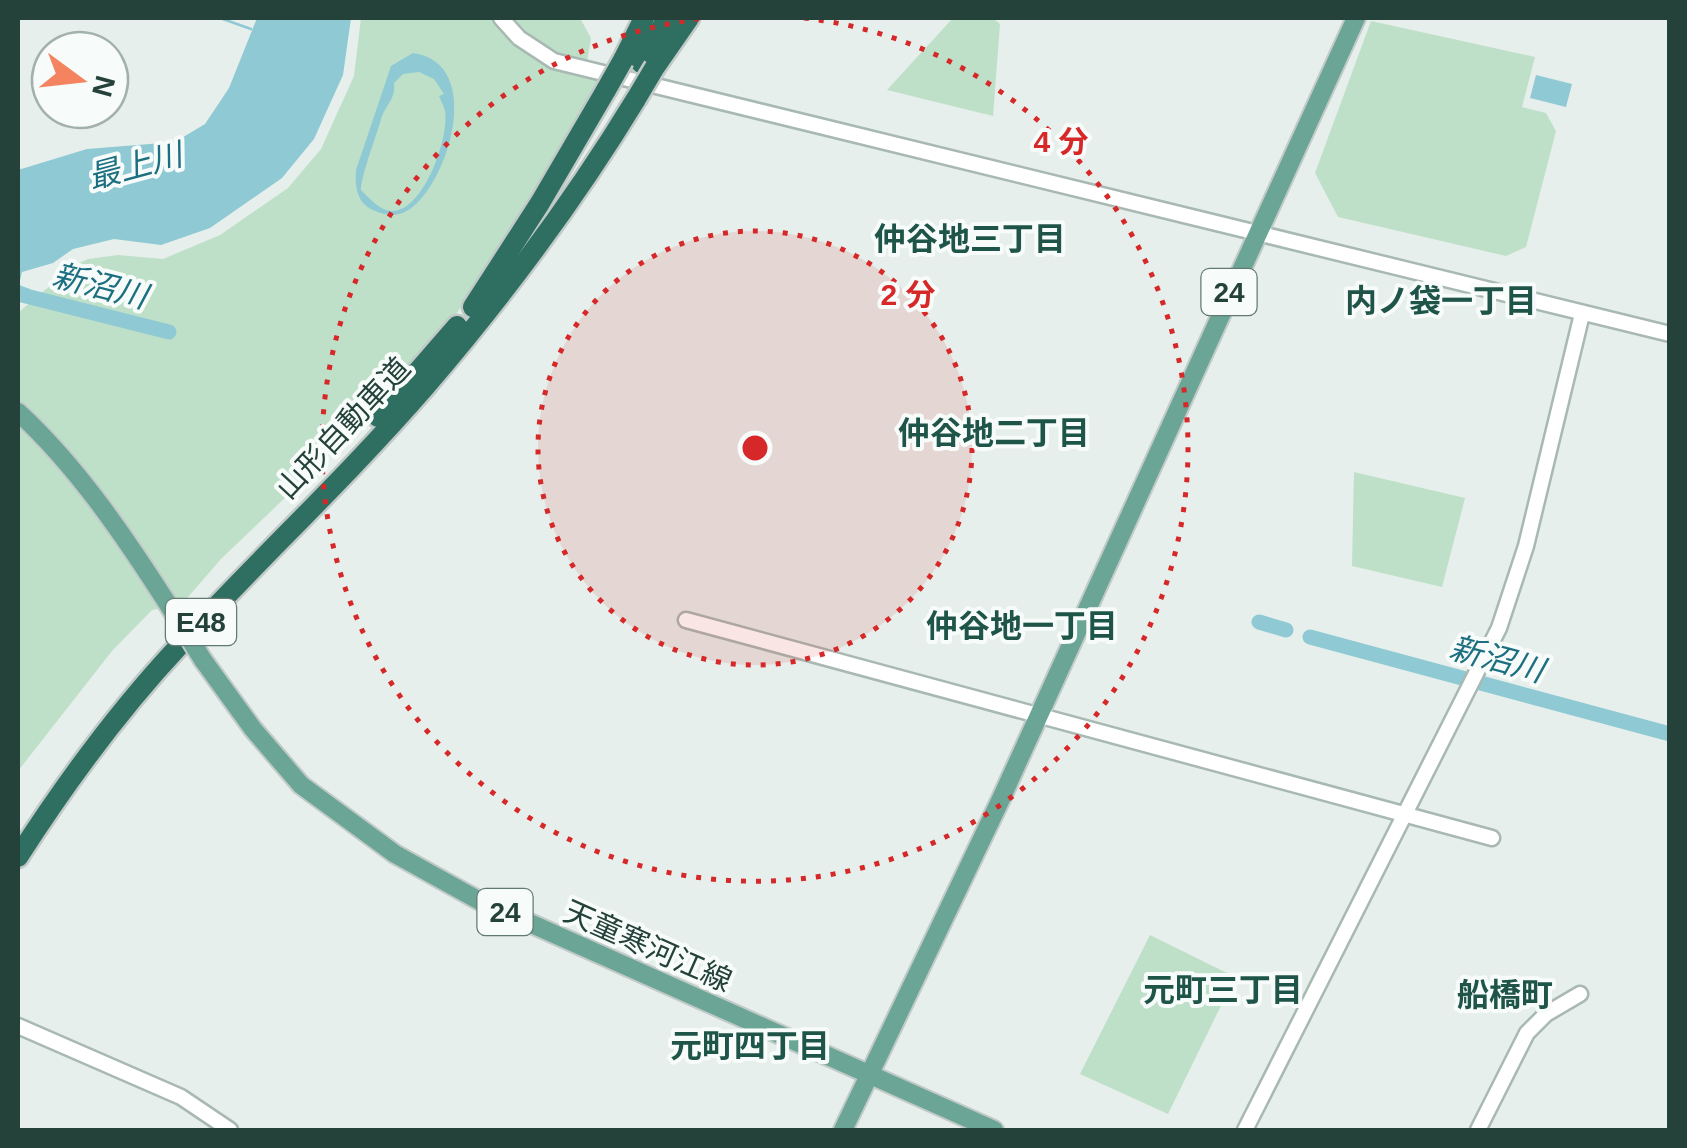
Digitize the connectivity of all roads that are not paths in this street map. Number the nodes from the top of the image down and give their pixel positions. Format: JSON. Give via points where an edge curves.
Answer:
{"nodes":[{"id":1,"x":501,"y":18,"type":"edge"},
{"id":2,"x":644,"y":18,"type":"edge"},
{"id":3,"x":668,"y":18,"type":"edge"},
{"id":4,"x":686,"y":18,"type":"edge"},
{"id":5,"x":1356,"y":18,"type":"edge"},
{"id":6,"x":640,"y":63,"type":"junction"},
{"id":7,"x":622,"y":94,"type":"junction"},
{"id":8,"x":1255,"y":234,"type":"junction"},
{"id":9,"x":1582,"y":314,"type":"junction"},
{"id":10,"x":1670,"y":334,"type":"edge"},
{"id":11,"x":417,"y":384,"type":"junction"},
{"id":12,"x":400,"y":404,"type":"junction"},
{"id":13,"x":18,"y":412,"type":"edge"},
{"id":14,"x":686,"y":620,"type":"dead end"},
{"id":15,"x":1038,"y":716,"type":"junction"},
{"id":16,"x":1404,"y":814,"type":"junction"},
{"id":17,"x":18,"y":834,"type":"edge"},
{"id":18,"x":1492,"y":838,"type":"dead end"},
{"id":19,"x":18,"y":857,"type":"edge"},
{"id":20,"x":1580,"y":994,"type":"dead end"},
{"id":21,"x":18,"y":1026,"type":"edge"},
{"id":22,"x":871,"y":1074,"type":"junction"},
{"id":23,"x":230,"y":1130,"type":"edge"},
{"id":24,"x":843,"y":1130,"type":"edge"},
{"id":25,"x":994,"y":1130,"type":"edge"},
{"id":26,"x":1245,"y":1130,"type":"edge"},
{"id":27,"x":1478,"y":1130,"type":"edge"}],
"edges":[{"from":1,"to":8,"type":"street","via":[[527,45],[554,60]]},
{"from":2,"to":6,"type":"highway"},
{"from":3,"to":6,"type":"highway","name":"山形自動車道","number":"E48"},
{"from":4,"to":6,"type":"highway"},
{"from":5,"to":8,"type":"main road","number":"24"},
{"from":6,"to":7,"type":"highway","name":"山形自動車道","number":"E48"},
{"from":7,"to":11,"type":"highway","name":"山形自動車道","number":"E48","via":[[548,209]]},
{"from":7,"to":11,"type":"highway","name":"山形自動車道","number":"E48","via":[[516,275]]},
{"from":8,"to":9,"type":"street"},
{"from":8,"to":15,"type":"main road","number":"24"},
{"from":9,"to":10,"type":"street"},
{"from":9,"to":16,"type":"street","via":[[1526,546],[1499,628]]},
{"from":11,"to":12,"type":"highway","name":"山形自動車道","number":"E48"},
{"from":12,"to":17,"type":"highway","name":"山形自動車道","number":"E48","via":[[129,684]]},
{"from":12,"to":19,"type":"highway","name":"山形自動車道","number":"E48","via":[[176,648]]},
{"from":13,"to":22,"type":"main road","name":"天童寒河江線","number":"24","bridge":true,"via":[[60,454],[253,730],[302,785],[394,854],[478,900]]},
{"from":14,"to":15,"type":"street"},
{"from":15,"to":16,"type":"street"},
{"from":15,"to":22,"type":"main road","number":"24"},
{"from":16,"to":18,"type":"street"},
{"from":16,"to":26,"type":"street"},
{"from":20,"to":27,"type":"street","via":[[1527,1034]]},
{"from":21,"to":23,"type":"street","via":[[182,1097]]},
{"from":22,"to":24,"type":"main road"},
{"from":22,"to":25,"type":"main road","name":"天童寒河江線"}]}
